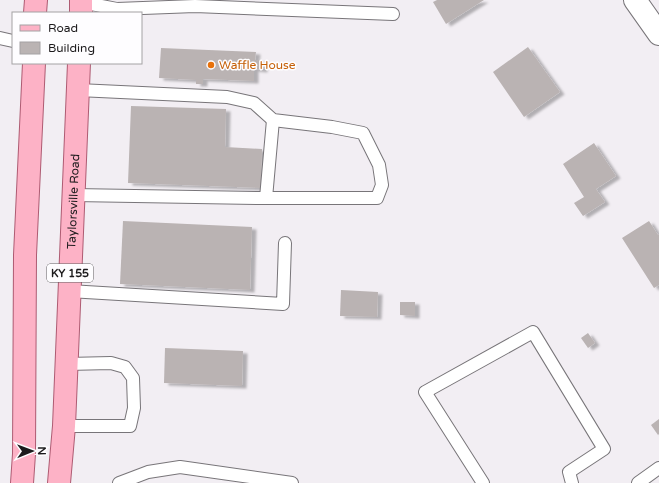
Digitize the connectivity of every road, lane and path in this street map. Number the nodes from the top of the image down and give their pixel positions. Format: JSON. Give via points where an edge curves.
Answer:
{"nodes":[{"id":1,"x":36,"y":0,"type":"edge"},
{"id":2,"x":635,"y":0,"type":"edge"},
{"id":3,"x":81,"y":5,"type":"edge"},
{"id":4,"x":35,"y":12,"type":"edge"},
{"id":5,"x":393,"y":14,"type":"dead end"},
{"id":6,"x":659,"y":34,"type":"edge"},
{"id":7,"x":0,"y":38,"type":"edge"},
{"id":8,"x":12,"y":41,"type":"edge"},
{"id":9,"x":34,"y":64,"type":"edge"},
{"id":10,"x":79,"y":64,"type":"edge"},
{"id":11,"x":78,"y":90,"type":"junction"},
{"id":12,"x":273,"y":120,"type":"junction"},
{"id":13,"x":74,"y":195,"type":"junction"},
{"id":14,"x":266,"y":198,"type":"junction"},
{"id":15,"x":285,"y":243,"type":"dead end"},
{"id":16,"x":69,"y":291,"type":"junction"},
{"id":17,"x":67,"y":364,"type":"junction"},
{"id":18,"x":64,"y":426,"type":"junction"},
{"id":19,"x":659,"y":468,"type":"edge"},
{"id":20,"x":22,"y":483,"type":"edge"},
{"id":21,"x":59,"y":483,"type":"edge"},
{"id":22,"x":119,"y":483,"type":"edge"},
{"id":23,"x":292,"y":483,"type":"edge"},
{"id":24,"x":483,"y":483,"type":"edge"},
{"id":25,"x":572,"y":483,"type":"edge"},
{"id":26,"x":638,"y":483,"type":"edge"}],
"edges":[{"from":1,"to":4,"type":"main road"},
{"from":2,"to":6,"type":"street"},
{"from":3,"to":5,"type":"lane","via":[[117,9],[195,6]]},
{"from":7,"to":8,"type":"lane"},
{"from":9,"to":20,"type":"main road","via":[[25,255]]},
{"from":10,"to":11,"type":"main road","name":"Taylorsville Road","number":"KY 155"},
{"from":11,"to":12,"type":"lane","via":[[227,97],[254,103]]},
{"from":11,"to":13,"type":"main road","name":"Taylorsville Road","number":"KY 155"},
{"from":12,"to":14,"type":"lane"},
{"from":12,"to":14,"type":"lane","via":[[332,126],[363,133],[379,165],[382,185],[377,198]]},
{"from":13,"to":14,"type":"lane"},
{"from":13,"to":16,"type":"main road","name":"Taylorsville Road","number":"KY 155"},
{"from":15,"to":16,"type":"lane","via":[[284,304]]},
{"from":16,"to":17,"type":"main road","name":"Taylorsville Road","number":"KY 155"},
{"from":17,"to":18,"type":"main road","name":"Taylorsville Road","number":"KY 155"},
{"from":17,"to":18,"type":"lane","via":[[111,363],[126,367],[133,378],[134,408],[130,426]]},
{"from":18,"to":21,"type":"main road","name":"Taylorsville Road","number":"KY 155"},
{"from":19,"to":26,"type":"lane"},
{"from":22,"to":23,"type":"lane","via":[[148,472],[180,466]]},
{"from":24,"to":25,"type":"lane","via":[[425,392],[533,332],[604,448],[569,472]]}]}
